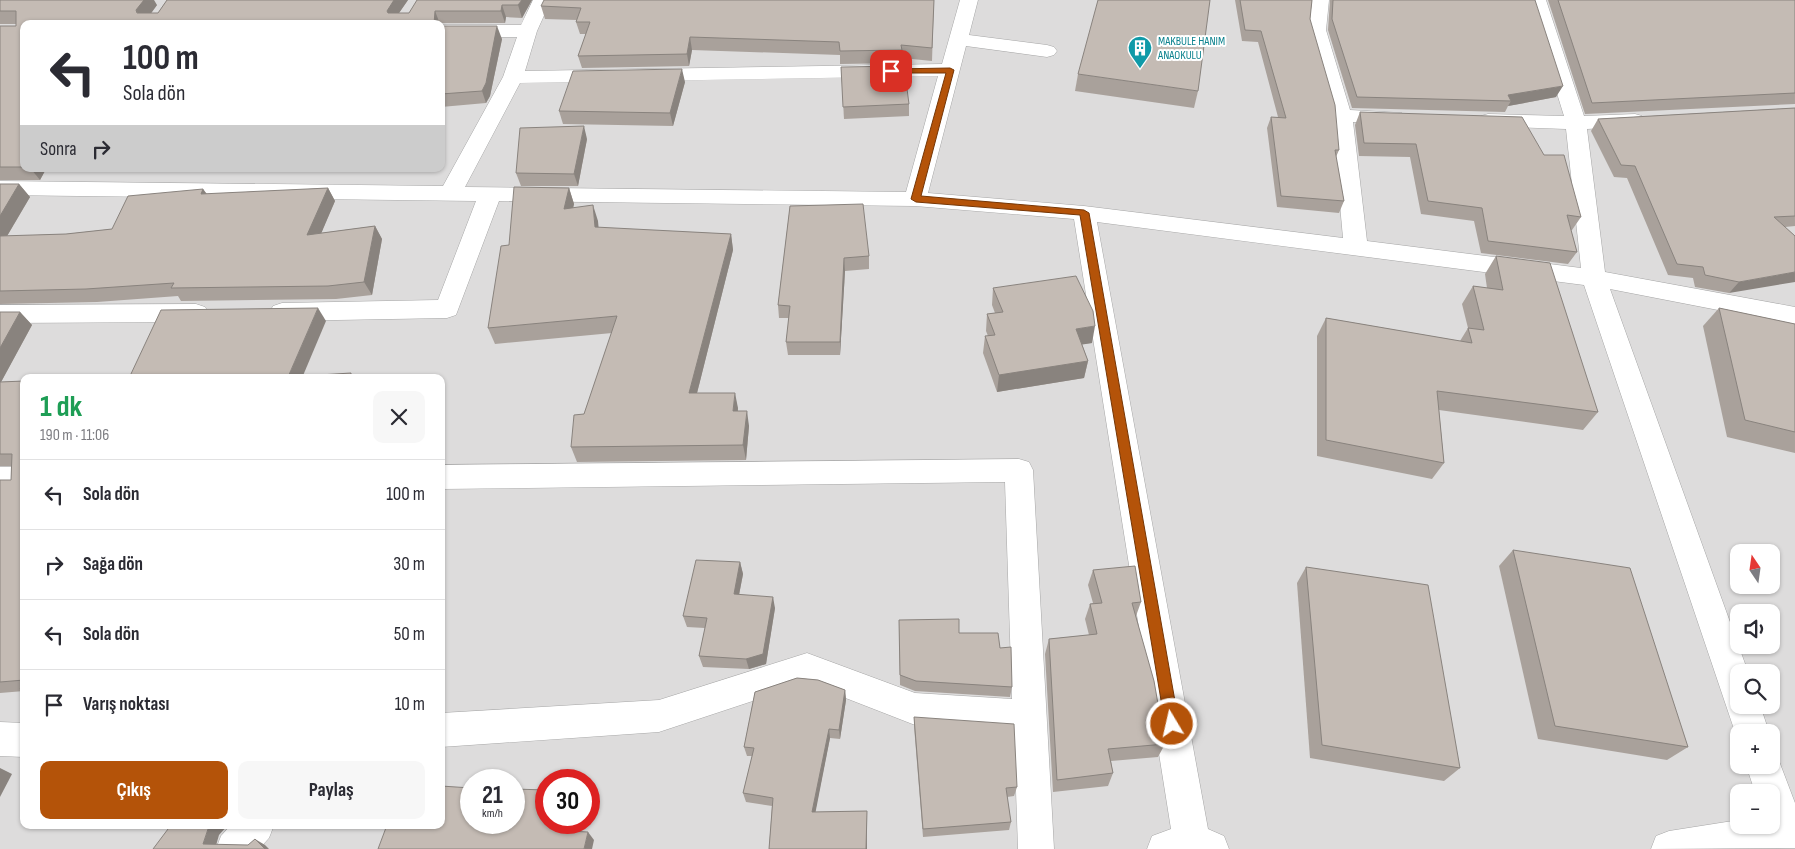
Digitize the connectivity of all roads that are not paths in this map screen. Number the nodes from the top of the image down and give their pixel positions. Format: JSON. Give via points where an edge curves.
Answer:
{"nodes":[{"id":1,"x":542,"y":0,"type":"edge"},
{"id":2,"x":969,"y":0,"type":"edge"},
{"id":3,"x":1320,"y":0,"type":"edge"},
{"id":4,"x":1537,"y":0,"type":"edge"},
{"id":5,"x":445,"y":31,"type":"edge"},
{"id":6,"x":528,"y":31,"type":"junction"},
{"id":7,"x":959,"y":40,"type":"junction"},
{"id":8,"x":1047,"y":51,"type":"dead end"},
{"id":9,"x":950,"y":70,"type":"junction"},
{"id":10,"x":513,"y":77,"type":"junction"},
{"id":11,"x":1342,"y":116,"type":"junction"},
{"id":12,"x":1410,"y":118,"type":"edge"},
{"id":13,"x":1655,"y":119,"type":"edge"},
{"id":14,"x":1468,"y":120,"type":"edge"},
{"id":15,"x":1576,"y":123,"type":"junction"},
{"id":16,"x":0,"y":188,"type":"edge"},
{"id":17,"x":450,"y":193,"type":"junction"},
{"id":18,"x":490,"y":194,"type":"junction"},
{"id":19,"x":916,"y":199,"type":"junction"},
{"id":20,"x":1084,"y":213,"type":"junction"},
{"id":21,"x":1356,"y":248,"type":"junction"},
{"id":22,"x":1594,"y":278,"type":"junction"},
{"id":23,"x":263,"y":312,"type":"edge"},
{"id":24,"x":214,"y":313,"type":"edge"},
{"id":25,"x":0,"y":314,"type":"edge"},
{"id":26,"x":1795,"y":316,"type":"edge"},
{"id":27,"x":445,"y":477,"type":"edge"},
{"id":28,"x":0,"y":479,"type":"edge"},
{"id":29,"x":20,"y":479,"type":"edge"},
{"id":30,"x":1730,"y":668,"type":"edge"},
{"id":31,"x":1030,"y":717,"type":"junction"},
{"id":32,"x":445,"y":730,"type":"edge"},
{"id":33,"x":0,"y":738,"type":"edge"},
{"id":34,"x":20,"y":740,"type":"edge"},
{"id":35,"x":1768,"y":774,"type":"edge"},
{"id":36,"x":252,"y":829,"type":"edge"},
{"id":37,"x":1791,"y":830,"type":"edge"},
{"id":38,"x":1189,"y":847,"type":"edge"},
{"id":39,"x":234,"y":849,"type":"edge"},
{"id":40,"x":1036,"y":849,"type":"edge"},
{"id":41,"x":1669,"y":849,"type":"edge"}],
"edges":[{"from":1,"to":6,"type":"street"},
{"from":2,"to":7,"type":"street"},
{"from":3,"to":11,"type":"street","via":[[1317,30]]},
{"from":4,"to":15,"type":"street"},
{"from":5,"to":6,"type":"street"},
{"from":6,"to":10,"type":"street"},
{"from":7,"to":8,"type":"street"},
{"from":7,"to":9,"type":"street"},
{"from":9,"to":10,"type":"street"},
{"from":9,"to":19,"type":"street"},
{"from":10,"to":17,"type":"street"},
{"from":11,"to":12,"type":"street"},
{"from":11,"to":21,"type":"street"},
{"from":13,"to":15,"type":"street"},
{"from":14,"to":15,"type":"street"},
{"from":15,"to":22,"type":"street"},
{"from":16,"to":17,"type":"street"},
{"from":17,"to":18,"type":"street"},
{"from":18,"to":19,"type":"street"},
{"from":18,"to":23,"type":"street","via":[[447,309]]},
{"from":19,"to":20,"type":"street"},
{"from":20,"to":21,"type":"street"},
{"from":20,"to":38,"type":"street"},
{"from":21,"to":22,"type":"street"},
{"from":22,"to":26,"type":"street"},
{"from":22,"to":30,"type":"street"},
{"from":24,"to":25,"type":"street"},
{"from":27,"to":31,"type":"street","via":[[1019,470]]},
{"from":28,"to":29,"type":"street"},
{"from":31,"to":32,"type":"street","via":[[915,709],[807,668],[659,716]]},
{"from":31,"to":40,"type":"street"},
{"from":33,"to":34,"type":"street"},
{"from":35,"to":37,"type":"street"},
{"from":36,"to":39,"type":"street"},
{"from":37,"to":41,"type":"street"}]}
